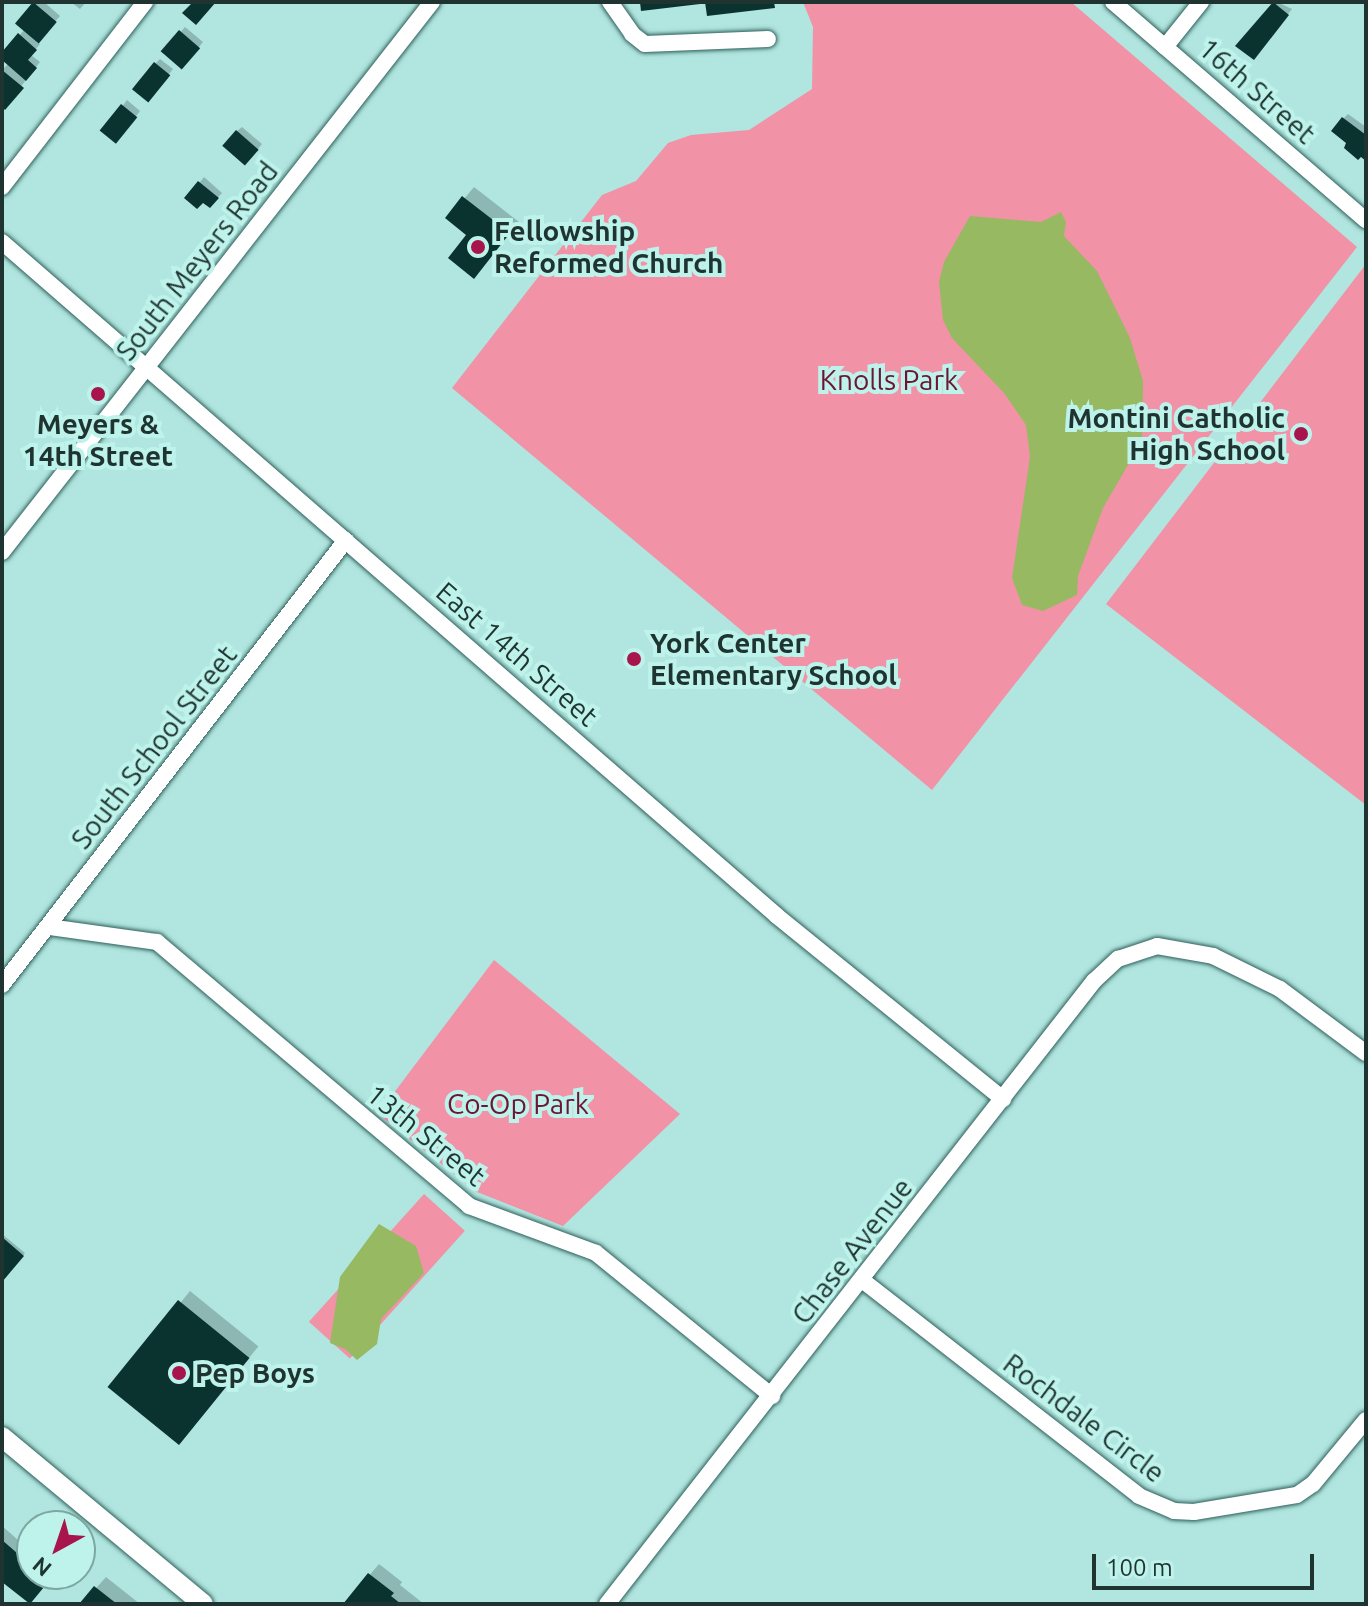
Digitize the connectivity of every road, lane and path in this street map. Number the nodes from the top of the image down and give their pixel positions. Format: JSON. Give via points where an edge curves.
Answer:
{"nodes":[{"id":1,"x":145,"y":2,"type":"edge"},
{"id":2,"x":432,"y":2,"type":"edge"},
{"id":3,"x":610,"y":2,"type":"edge"},
{"id":4,"x":1113,"y":2,"type":"edge"},
{"id":5,"x":1201,"y":2,"type":"edge"},
{"id":6,"x":768,"y":39,"type":"dead end"},
{"id":7,"x":1165,"y":47,"type":"junction"},
{"id":8,"x":2,"y":187,"type":"edge"},
{"id":9,"x":1366,"y":220,"type":"edge"},
{"id":10,"x":2,"y":242,"type":"edge"},
{"id":11,"x":146,"y":370,"type":"junction"},
{"id":12,"x":346,"y":540,"type":"junction"},
{"id":13,"x":2,"y":552,"type":"edge"},
{"id":14,"x":49,"y":927,"type":"junction"},
{"id":15,"x":2,"y":985,"type":"edge"},
{"id":16,"x":1366,"y":1053,"type":"edge"},
{"id":17,"x":1003,"y":1099,"type":"junction"},
{"id":18,"x":862,"y":1280,"type":"junction"},
{"id":19,"x":772,"y":1396,"type":"junction"},
{"id":20,"x":1366,"y":1420,"type":"edge"},
{"id":21,"x":2,"y":1437,"type":"edge"},
{"id":22,"x":610,"y":1602,"type":"edge"},
{"id":23,"x":203,"y":1604,"type":"edge"}],
"edges":[{"from":1,"to":8,"type":"street"},
{"from":2,"to":11,"type":"street","name":"South Meyers Road"},
{"from":3,"to":6,"type":"street","via":[[645,44]]},
{"from":4,"to":7,"type":"street","name":"16th Street"},
{"from":5,"to":7,"type":"street"},
{"from":7,"to":9,"type":"street","name":"16th Street"},
{"from":10,"to":11,"type":"street","name":"East 14th Street"},
{"from":11,"to":12,"type":"street","name":"East 14th Street"},
{"from":11,"to":13,"type":"street","name":"South Meyers Road"},
{"from":12,"to":14,"type":"street","name":"South School Street"},
{"from":12,"to":17,"type":"street","name":"East 14th Street","via":[[777,916]]},
{"from":14,"to":15,"type":"street","name":"South School Street"},
{"from":14,"to":19,"type":"street","name":"13th Street","via":[[157,942],[469,1206],[596,1253]]},
{"from":16,"to":17,"type":"street","name":"Chase Avenue","via":[[1303,1005],[1238,966],[1183,948],[1142,948],[1118,959],[1094,981]]},
{"from":17,"to":18,"type":"street","name":"Chase Avenue"},
{"from":18,"to":19,"type":"street","name":"Chase Avenue"},
{"from":18,"to":20,"type":"street","name":"Rochdale Circle","via":[[1120,1481],[1174,1511],[1297,1495],[1313,1484]]},
{"from":19,"to":22,"type":"street","name":"Chase Avenue"},
{"from":21,"to":23,"type":"main road"}]}
